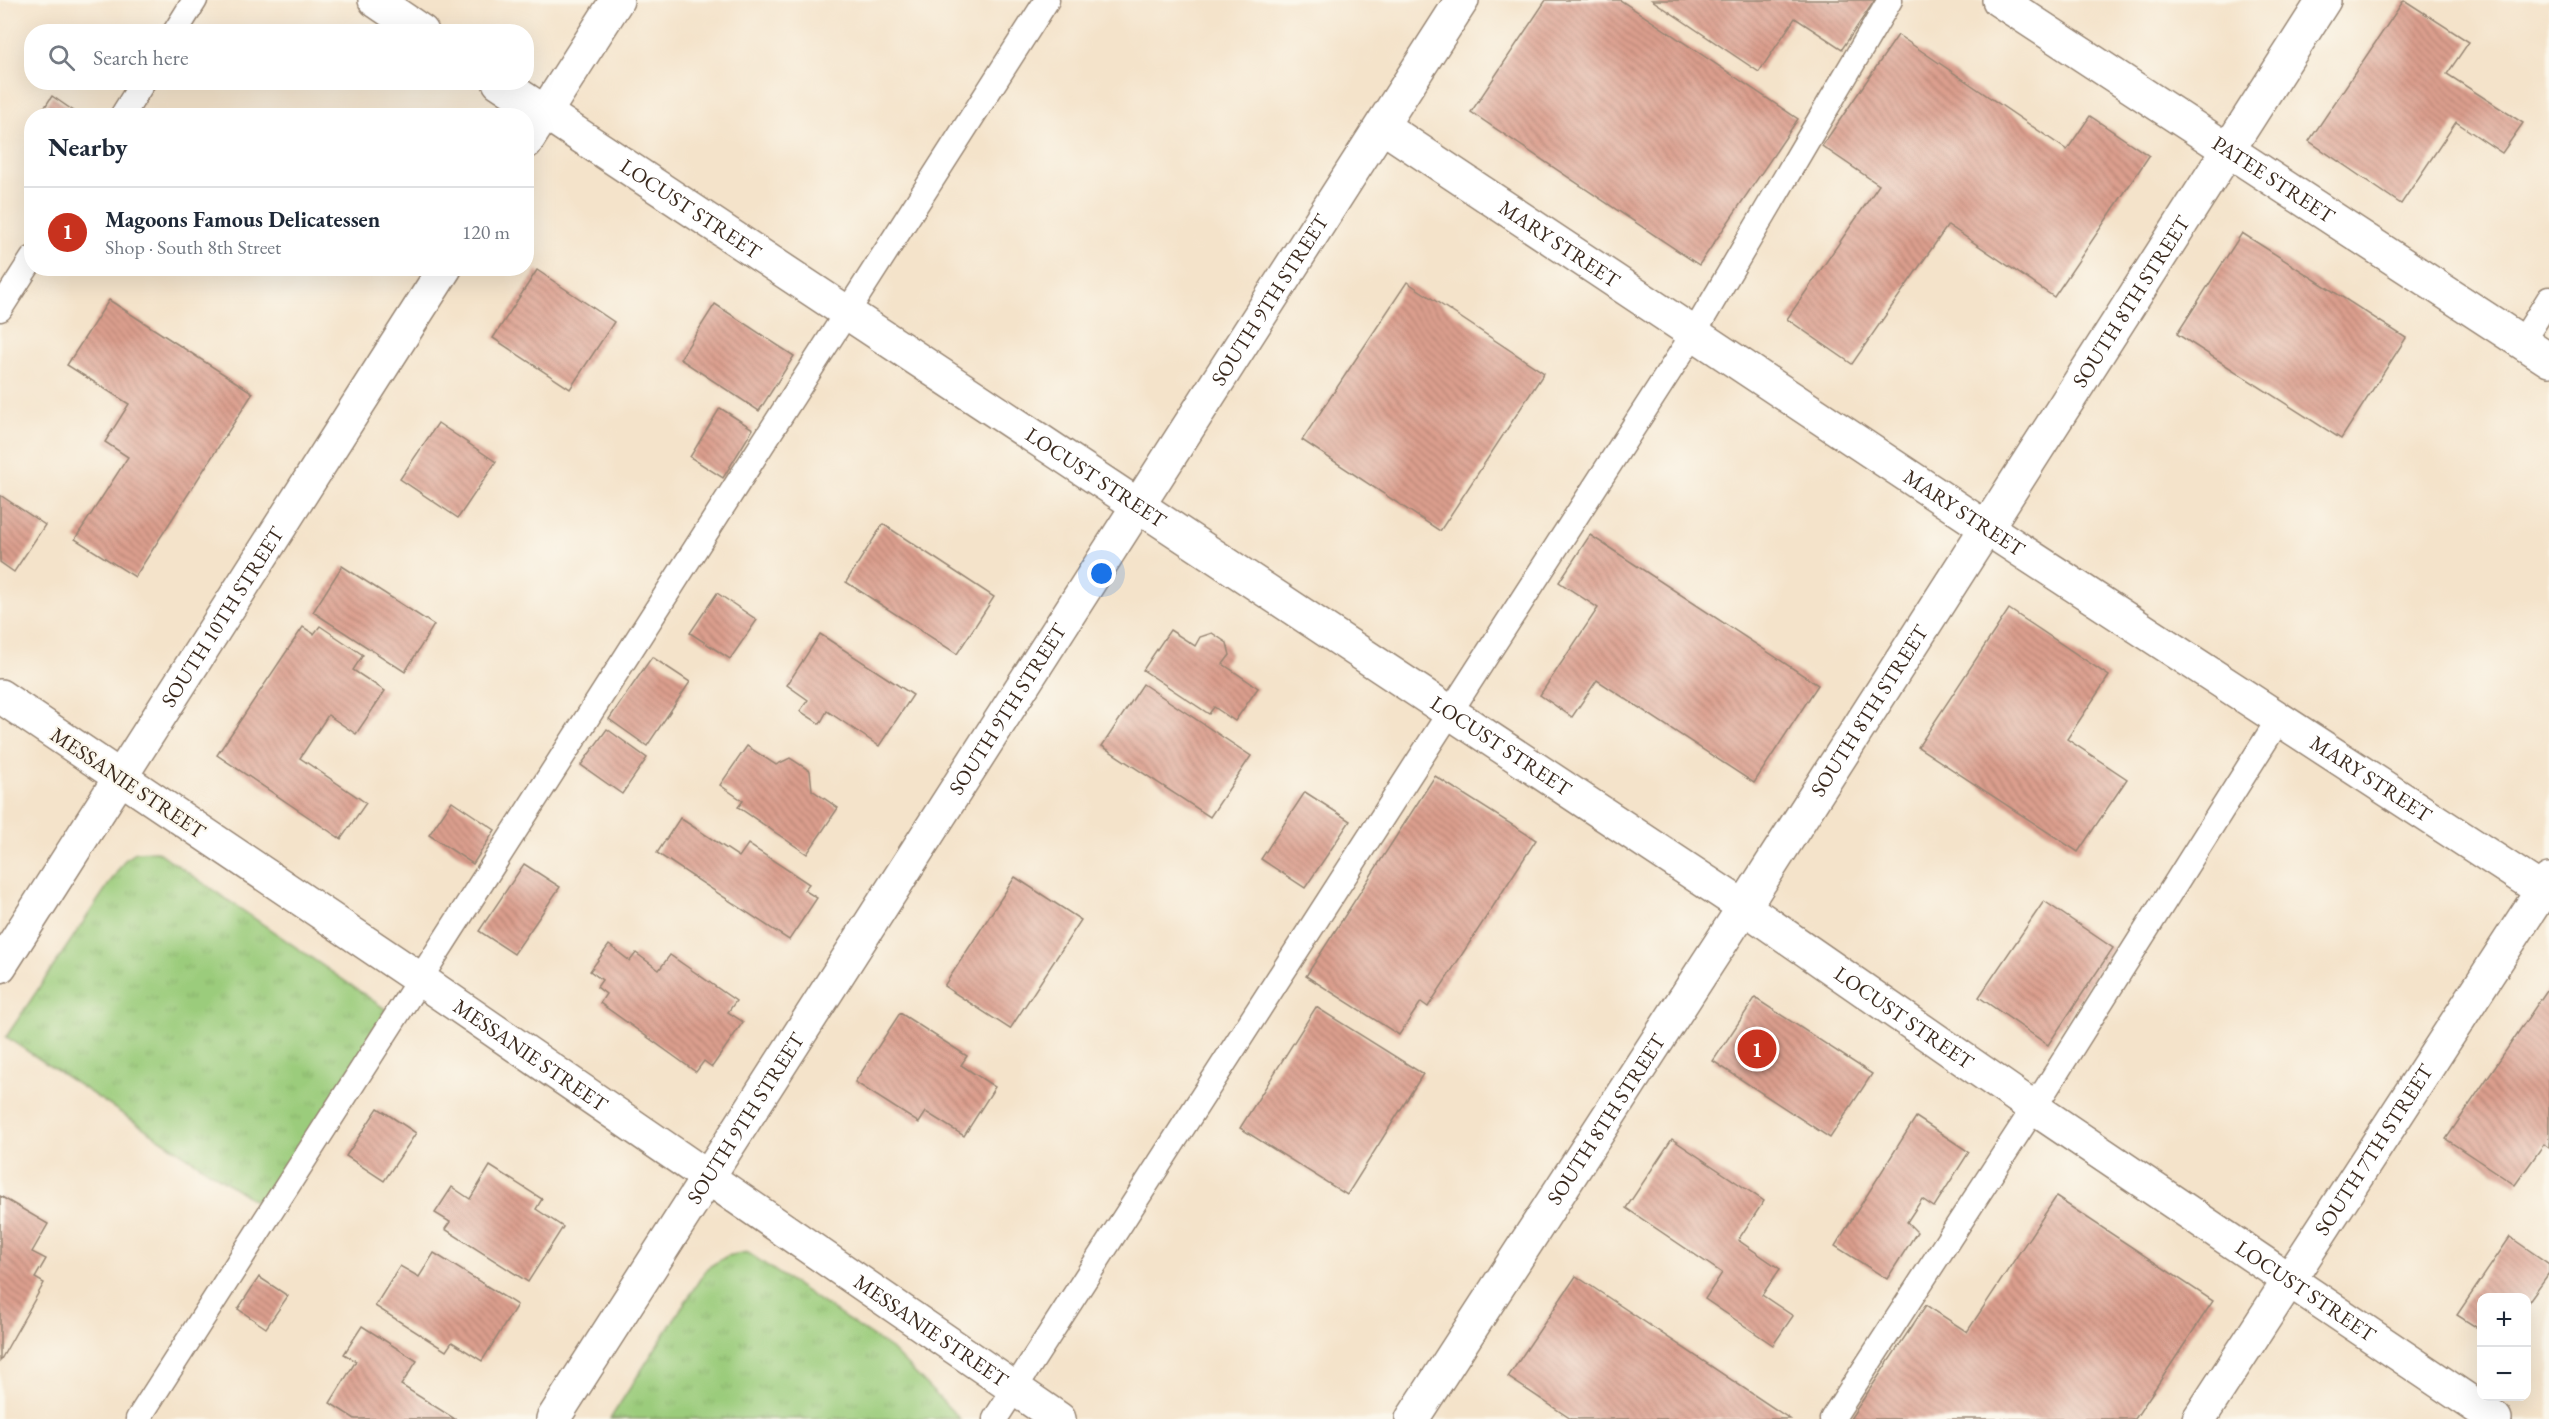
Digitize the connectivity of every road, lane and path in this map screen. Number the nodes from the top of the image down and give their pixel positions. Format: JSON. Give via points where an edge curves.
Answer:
{"nodes":[{"id":1,"x":195,"y":0,"type":"edge"},
{"id":2,"x":375,"y":0,"type":"edge"},
{"id":3,"x":617,"y":0,"type":"edge"},
{"id":4,"x":1047,"y":0,"type":"edge"},
{"id":5,"x":1462,"y":0,"type":"edge"},
{"id":6,"x":1890,"y":0,"type":"edge"},
{"id":7,"x":1999,"y":0,"type":"edge"},
{"id":8,"x":2324,"y":0,"type":"edge"},
{"id":9,"x":180,"y":24,"type":"edge"},
{"id":10,"x":410,"y":24,"type":"edge"},
{"id":11,"x":138,"y":90,"type":"edge"},
{"id":12,"x":511,"y":90,"type":"edge"},
{"id":13,"x":127,"y":108,"type":"edge"},
{"id":14,"x":545,"y":113,"type":"junction"},
{"id":15,"x":1382,"y":126,"type":"junction"},
{"id":16,"x":534,"y":130,"type":"edge"},
{"id":17,"x":2228,"y":149,"type":"junction"},
{"id":18,"x":24,"y":272,"type":"edge"},
{"id":19,"x":441,"y":276,"type":"edge"},
{"id":20,"x":2549,"y":299,"type":"edge"},
{"id":21,"x":0,"y":309,"type":"edge"},
{"id":22,"x":847,"y":314,"type":"junction"},
{"id":23,"x":1694,"y":333,"type":"junction"},
{"id":24,"x":2536,"y":351,"type":"edge"},
{"id":25,"x":1139,"y":506,"type":"junction"},
{"id":26,"x":1986,"y":527,"type":"junction"},
{"id":27,"x":0,"y":696,"type":"edge"},
{"id":28,"x":1449,"y":711,"type":"junction"},
{"id":29,"x":2279,"y":719,"type":"junction"},
{"id":30,"x":120,"y":777,"type":"junction"},
{"id":31,"x":2547,"y":889,"type":"edge"},
{"id":32,"x":1744,"y":907,"type":"junction"},
{"id":33,"x":0,"y":966,"type":"edge"},
{"id":34,"x":421,"y":980,"type":"junction"},
{"id":35,"x":2034,"y":1108,"type":"junction"},
{"id":36,"x":708,"y":1176,"type":"junction"},
{"id":37,"x":2289,"y":1280,"type":"junction"},
{"id":38,"x":1015,"y":1388,"type":"junction"},
{"id":39,"x":138,"y":1419,"type":"edge"},
{"id":40,"x":553,"y":1419,"type":"edge"},
{"id":41,"x":995,"y":1419,"type":"edge"},
{"id":42,"x":1059,"y":1419,"type":"edge"},
{"id":43,"x":1412,"y":1419,"type":"edge"},
{"id":44,"x":1832,"y":1419,"type":"edge"},
{"id":45,"x":2199,"y":1419,"type":"edge"},
{"id":46,"x":2495,"y":1419,"type":"edge"}],
"edges":[{"from":1,"to":9,"type":"lane"},
{"from":2,"to":10,"type":"street"},
{"from":3,"to":14,"type":"street"},
{"from":4,"to":22,"type":"lane"},
{"from":5,"to":15,"type":"street","name":"SOUTH 9TH STREET"},
{"from":6,"to":23,"type":"lane"},
{"from":7,"to":17,"type":"street","name":"PATEE STREET"},
{"from":8,"to":17,"type":"street","name":"SOUTH 8TH STREET"},
{"from":11,"to":13,"type":"lane"},
{"from":12,"to":14,"type":"street","name":"LOCUST STREET"},
{"from":14,"to":16,"type":"street"},
{"from":14,"to":22,"type":"street","name":"LOCUST STREET"},
{"from":15,"to":23,"type":"street","name":"MARY STREET"},
{"from":15,"to":25,"type":"street","name":"SOUTH 9TH STREET"},
{"from":17,"to":24,"type":"street","name":"PATEE STREET"},
{"from":17,"to":26,"type":"street","name":"SOUTH 8TH STREET"},
{"from":18,"to":21,"type":"lane"},
{"from":19,"to":30,"type":"street","name":"SOUTH 10TH STREET"},
{"from":20,"to":24,"type":"lane"},
{"from":22,"to":25,"type":"street","name":"LOCUST STREET"},
{"from":22,"to":34,"type":"lane"},
{"from":23,"to":26,"type":"street","name":"MARY STREET"},
{"from":23,"to":28,"type":"lane"},
{"from":25,"to":28,"type":"street","name":"LOCUST STREET"},
{"from":25,"to":36,"type":"street","name":"SOUTH 9TH STREET"},
{"from":26,"to":29,"type":"street","name":"MARY STREET"},
{"from":26,"to":32,"type":"street","name":"SOUTH 8TH STREET"},
{"from":27,"to":30,"type":"street","name":"MESSANIE STREET"},
{"from":28,"to":32,"type":"street","name":"LOCUST STREET"},
{"from":28,"to":38,"type":"lane"},
{"from":29,"to":31,"type":"street","name":"MARY STREET"},
{"from":29,"to":35,"type":"lane"},
{"from":30,"to":33,"type":"street","name":"SOUTH 10TH STREET"},
{"from":30,"to":34,"type":"street","name":"MESSANIE STREET"},
{"from":31,"to":37,"type":"street","name":"SOUTH 7TH STREET"},
{"from":32,"to":35,"type":"street","name":"LOCUST STREET"},
{"from":32,"to":43,"type":"street","name":"SOUTH 8TH STREET"},
{"from":34,"to":36,"type":"street","name":"MESSANIE STREET"},
{"from":34,"to":39,"type":"lane"},
{"from":35,"to":37,"type":"street","name":"LOCUST STREET"},
{"from":35,"to":44,"type":"lane"},
{"from":36,"to":38,"type":"street","name":"MESSANIE STREET"},
{"from":36,"to":40,"type":"street","name":"SOUTH 9TH STREET"},
{"from":37,"to":45,"type":"street","name":"SOUTH 7TH STREET"},
{"from":37,"to":46,"type":"street","name":"LOCUST STREET"},
{"from":38,"to":41,"type":"lane"},
{"from":38,"to":42,"type":"street","name":"MESSANIE STREET"}]}
